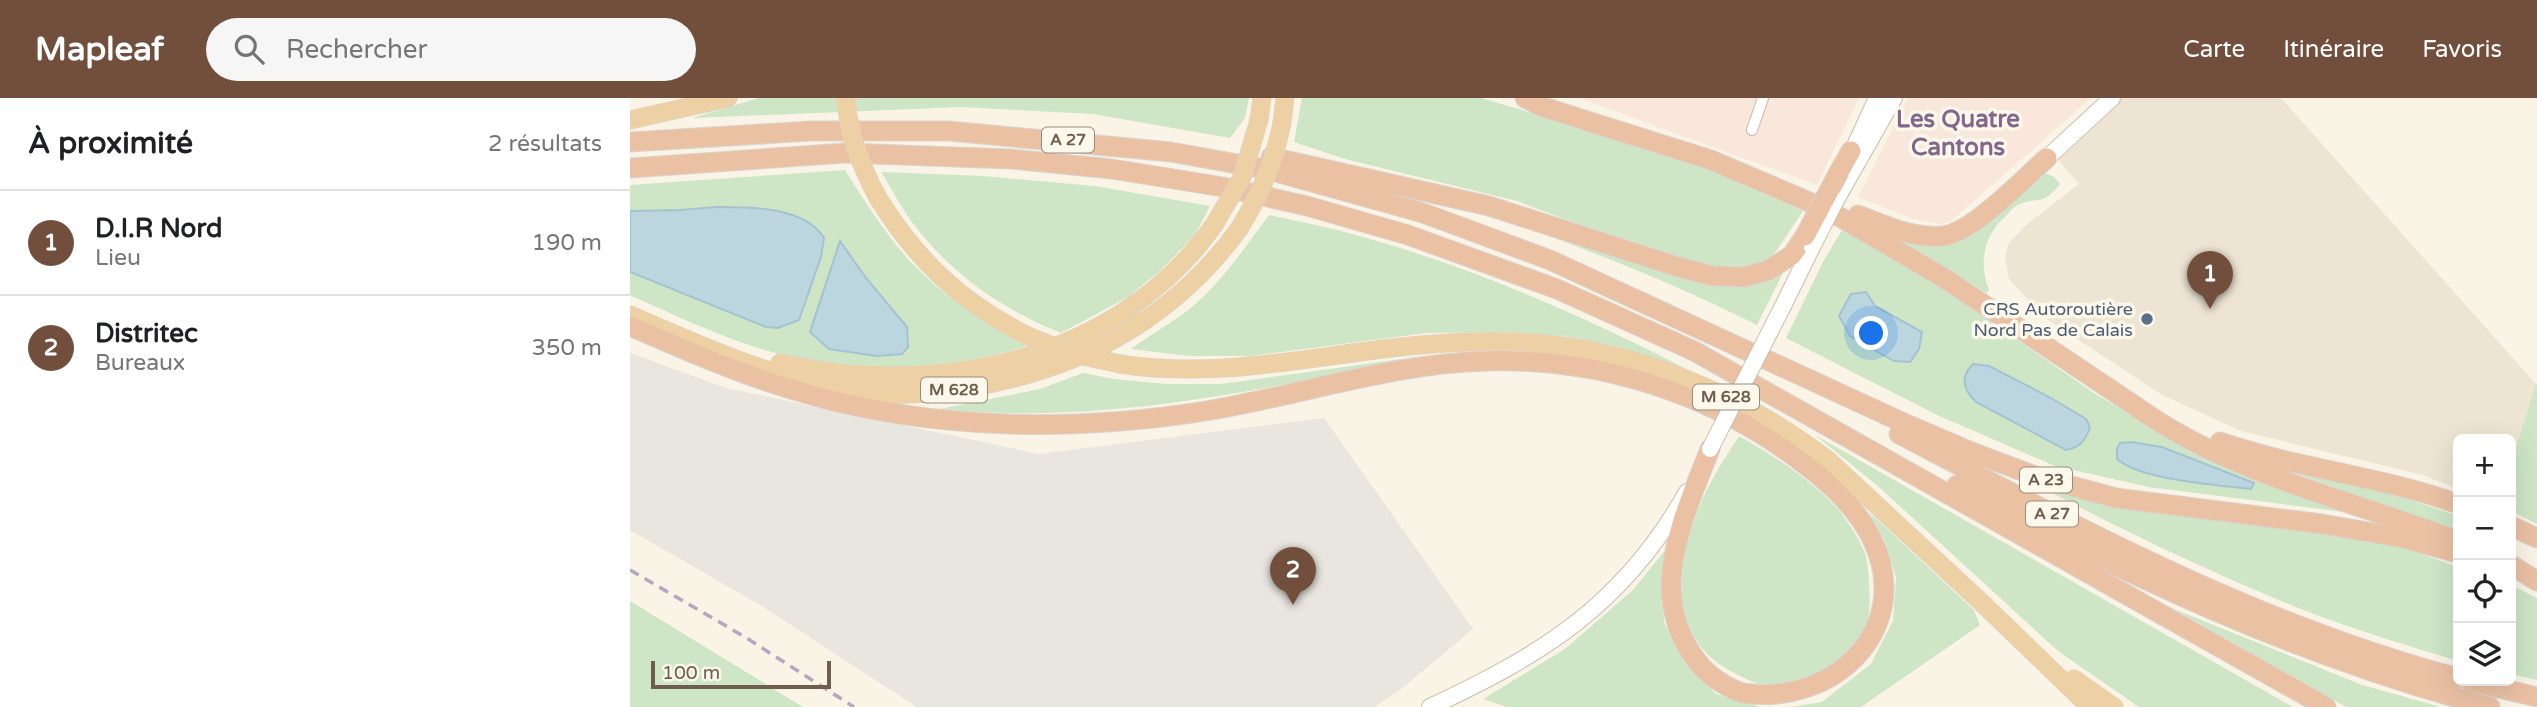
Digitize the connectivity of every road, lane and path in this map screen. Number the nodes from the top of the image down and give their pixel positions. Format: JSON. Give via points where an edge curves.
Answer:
{"nodes":[{"id":1,"x":728,"y":98,"type":"edge"},
{"id":2,"x":846,"y":98,"type":"edge"},
{"id":3,"x":1262,"y":98,"type":"edge"},
{"id":4,"x":1285,"y":98,"type":"edge"},
{"id":5,"x":1515,"y":98,"type":"edge"},
{"id":6,"x":1525,"y":98,"type":"edge"},
{"id":7,"x":1763,"y":98,"type":"edge"},
{"id":8,"x":1877,"y":98,"type":"edge"},
{"id":9,"x":1894,"y":98,"type":"edge"},
{"id":10,"x":2112,"y":98,"type":"edge"},
{"id":11,"x":1543,"y":107,"type":"junction"},
{"id":12,"x":630,"y":120,"type":"edge"},
{"id":13,"x":1752,"y":130,"type":"dead end"},
{"id":14,"x":949,"y":131,"type":"junction"},
{"id":15,"x":630,"y":142,"type":"edge"},
{"id":16,"x":1681,"y":149,"type":"junction"},
{"id":17,"x":1851,"y":151,"type":"joint"},
{"id":18,"x":2048,"y":158,"type":"joint"},
{"id":19,"x":630,"y":168,"type":"edge"},
{"id":20,"x":1845,"y":173,"type":"junction"},
{"id":21,"x":1809,"y":241,"type":"junction"},
{"id":22,"x":630,"y":306,"type":"edge"},
{"id":23,"x":1663,"y":310,"type":"junction"},
{"id":24,"x":630,"y":315,"type":"edge"},
{"id":25,"x":630,"y":326,"type":"edge"},
{"id":26,"x":1694,"y":351,"type":"junction"},
{"id":27,"x":2133,"y":403,"type":"junction"},
{"id":28,"x":1710,"y":449,"type":"junction"},
{"id":29,"x":2453,"y":502,"type":"edge"},
{"id":30,"x":2516,"y":528,"type":"edge"},
{"id":31,"x":2537,"y":538,"type":"edge"},
{"id":32,"x":2453,"y":539,"type":"edge"},
{"id":33,"x":2453,"y":551,"type":"edge"},
{"id":34,"x":2516,"y":570,"type":"edge"},
{"id":35,"x":2537,"y":581,"type":"edge"},
{"id":36,"x":1982,"y":603,"type":"junction"},
{"id":37,"x":2453,"y":676,"type":"edge"},
{"id":38,"x":2491,"y":686,"type":"edge"},
{"id":39,"x":2537,"y":697,"type":"edge"},
{"id":40,"x":1430,"y":707,"type":"edge"},
{"id":41,"x":2090,"y":707,"type":"edge"},
{"id":42,"x":2114,"y":707,"type":"edge"},
{"id":43,"x":2326,"y":707,"type":"edge"},
{"id":44,"x":2490,"y":707,"type":"edge"}],
"edges":[{"from":1,"to":12,"type":"highway"},
{"from":2,"to":36,"type":"highway","number":"M 628","bridge":true,"via":[[860,159],[878,198],[910,246],[941,277],[1028,337],[1073,354],[1153,369],[1246,368],[1419,345],[1487,341],[1548,344],[1651,366],[1717,392],[1802,440]]},
{"from":3,"to":22,"type":"highway","number":"M 628","bridge":true,"via":[[1242,177],[1190,256],[1109,321],[1027,358],[965,371],[900,376],[797,367],[717,342]]},
{"from":4,"to":24,"type":"highway","number":"M 628","bridge":true,"via":[[1277,148],[1264,184],[1220,256],[1168,305],[1100,349],[1026,375],[946,391],[868,393],[803,381],[724,355]]},
{"from":5,"to":11,"type":"highway"},
{"from":6,"to":11,"type":"highway"},
{"from":7,"to":13,"type":"street"},
{"from":8,"to":17,"type":"main road"},
{"from":9,"to":20,"type":"main road"},
{"from":10,"to":18,"type":"main road"},
{"from":11,"to":16,"type":"highway"},
{"from":14,"to":15,"type":"highway","number":"A 27","via":[[811,131]]},
{"from":14,"to":21,"type":"highway","via":[[999,127],[1070,130],[1252,154],[1479,203],[1713,276],[1751,276],[1772,269]]},
{"from":14,"to":23,"type":"highway","number":"A 27","via":[[1147,149],[1265,169],[1494,237]]},
{"from":16,"to":18,"type":"highway","via":[[1753,167],[1869,219],[1929,236],[1964,229]]},
{"from":16,"to":27,"type":"highway","via":[[1778,187],[1869,232]]},
{"from":17,"to":20,"type":"highway"},
{"from":19,"to":26,"type":"highway","number":"A 27","via":[[886,153],[1059,163],[1196,183],[1294,203],[1428,241],[1570,295]]},
{"from":20,"to":21,"type":"highway","bridge":true},
{"from":20,"to":21,"type":"main road","bridge":true,"via":[[1836,200]]},
{"from":21,"to":28,"type":"main road","bridge":true,"via":[[1782,308]]},
{"from":23,"to":33,"type":"highway","number":"A 23","via":[[1906,424],[2065,485],[2116,498],[2322,524]]},
{"from":23,"to":37,"type":"highway","number":"A 27","via":[[2169,572],[2322,635]]},
{"from":25,"to":28,"type":"highway","via":[[747,375],[806,394],[912,416],[1011,424],[1158,417],[1473,361],[1540,362],[1635,379],[1707,405],[1761,434],[1826,482],[1865,526],[1884,575],[1880,627],[1864,657],[1823,690],[1778,699],[1746,694],[1711,676],[1684,643],[1673,612],[1671,581],[1686,511]]},
{"from":26,"to":43,"type":"highway"},
{"from":26,"to":44,"type":"highway","number":"A 27","via":[[2192,603],[2321,655]]},
{"from":27,"to":29,"type":"highway","via":[[2174,425],[2241,449]]},
{"from":27,"to":32,"type":"highway","via":[[2181,435],[2232,459]]},
{"from":28,"to":40,"type":"main road","via":[[1664,529],[1594,609],[1534,653]]},
{"from":30,"to":31,"type":"highway"},
{"from":34,"to":35,"type":"highway"},
{"from":36,"to":41,"type":"highway","number":"M 628"},
{"from":36,"to":42,"type":"highway","number":"M 628"},
{"from":38,"to":39,"type":"highway"}]}
